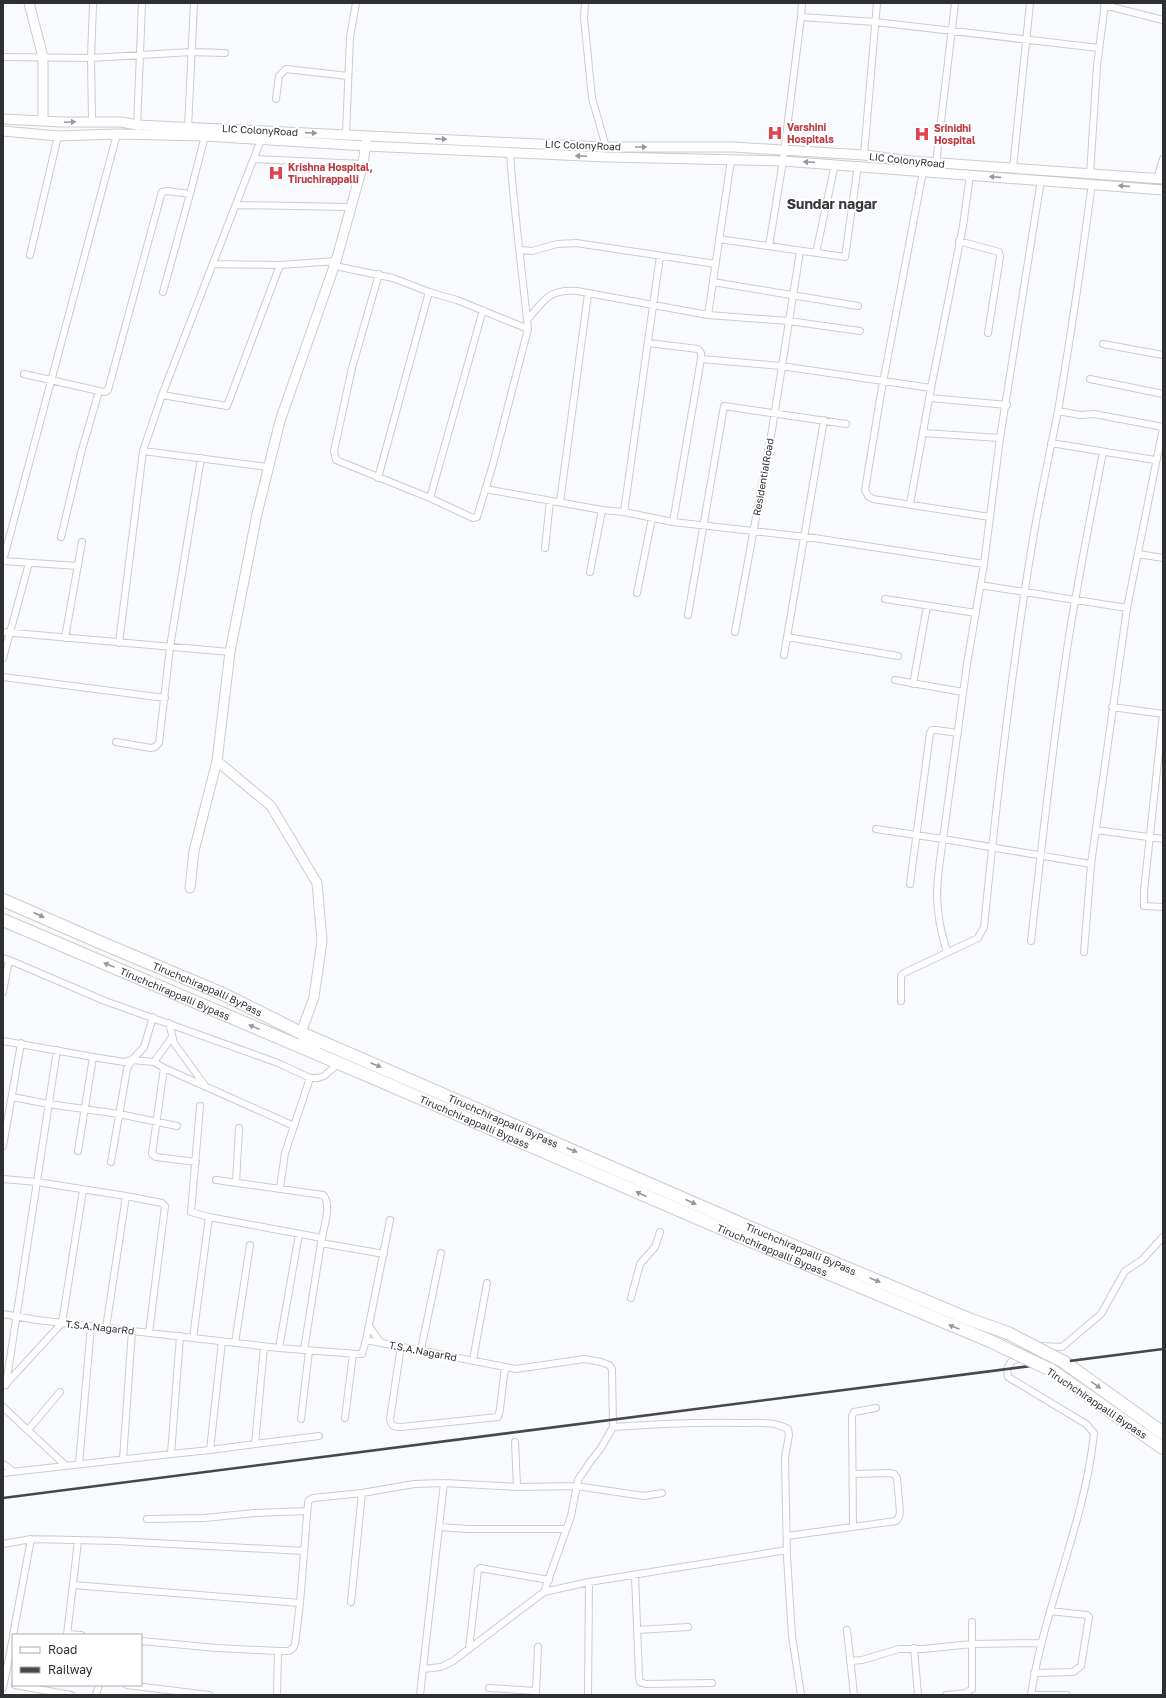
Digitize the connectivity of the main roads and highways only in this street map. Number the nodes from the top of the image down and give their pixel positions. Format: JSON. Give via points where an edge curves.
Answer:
{"nodes":[{"id":1,"x":29,"y":3,"type":"edge"},
{"id":2,"x":3,"y":119,"type":"edge"},
{"id":3,"x":44,"y":120,"type":"junction"},
{"id":4,"x":3,"y":132,"type":"edge"},
{"id":5,"x":366,"y":136,"type":"junction"},
{"id":6,"x":366,"y":146,"type":"junction"},
{"id":7,"x":606,"y":147,"type":"junction"},
{"id":8,"x":607,"y":157,"type":"junction"},
{"id":9,"x":1025,"y":169,"type":"junction"},
{"id":10,"x":1024,"y":179,"type":"junction"},
{"id":11,"x":1160,"y":179,"type":"edge"},
{"id":12,"x":1163,"y":190,"type":"edge"},
{"id":13,"x":217,"y":762,"type":"junction"},
{"id":14,"x":190,"y":888,"type":"dead end"},
{"id":15,"x":3,"y":900,"type":"edge"},
{"id":16,"x":3,"y":920,"type":"edge"},
{"id":17,"x":224,"y":994,"type":"junction"},
{"id":18,"x":301,"y":1033,"type":"junction"},
{"id":19,"x":290,"y":1043,"type":"junction"},
{"id":20,"x":369,"y":1076,"type":"junction"},
{"id":21,"x":1008,"y":1332,"type":"joint"},
{"id":22,"x":1163,"y":1433,"type":"edge"},
{"id":23,"x":1163,"y":1448,"type":"edge"}],
"edges":[{"from":1,"to":3,"type":"main road","via":[[43,58]]},
{"from":2,"to":3,"type":"main road","name":"LIC ColonyRoad"},
{"from":3,"to":5,"type":"main road","name":"LIC ColonyRoad","one_way":true},
{"from":4,"to":6,"type":"main road","name":"LIC ColonyRoad","via":[[58,136],[205,136]]},
{"from":5,"to":6,"type":"main road"},
{"from":5,"to":7,"type":"main road","name":"LIC ColonyRoad","one_way":true},
{"from":8,"to":6,"type":"main road","name":"LIC ColonyRoad","one_way":true},
{"from":6,"to":13,"type":"main road","via":[[336,263],[280,421],[268,467],[230,652]]},
{"from":7,"to":8,"type":"main road"},
{"from":7,"to":9,"type":"main road","name":"LIC ColonyRoad","one_way":true,"via":[[733,147]]},
{"from":10,"to":8,"type":"main road","name":"LIC ColonyRoad","one_way":true,"via":[[783,161]]},
{"from":9,"to":10,"type":"main road"},
{"from":9,"to":11,"type":"main road","name":"LIC ColonyRoad"},
{"from":12,"to":10,"type":"main road","name":"LIC ColonyRoad","one_way":true},
{"from":13,"to":14,"type":"main road","via":[[194,851]]},
{"from":13,"to":18,"type":"main road","via":[[271,806],[317,883],[322,941],[314,997]]},
{"from":15,"to":17,"type":"highway","name":"Tiruchchirappalli ByPass","one_way":true},
{"from":19,"to":16,"type":"highway","name":"Tiruchchirappalli Bypass","one_way":true},
{"from":17,"to":18,"type":"highway","name":"Tiruchchirappalli ByPass"},
{"from":17,"to":19,"type":"highway","via":[[232,1002],[286,1031]]},
{"from":18,"to":20,"type":"main road","name":"Tiruchchirappalli Bypass","via":[[306,1044],[360,1067]]},
{"from":18,"to":21,"type":"highway","name":"Tiruchchirappalli ByPass","one_way":true,"via":[[744,1225],[971,1320]]},
{"from":19,"to":20,"type":"highway","name":"Tiruchchirappalli Bypass"},
{"from":23,"to":20,"type":"highway","name":"Tiruchchirappalli Bypass","one_way":true,"bridge":true,"via":[[1050,1370],[990,1341]]},
{"from":21,"to":22,"type":"highway","name":"Tiruchchirappalli Bypass","one_way":true,"bridge":true,"via":[[1064,1362]]}]}
